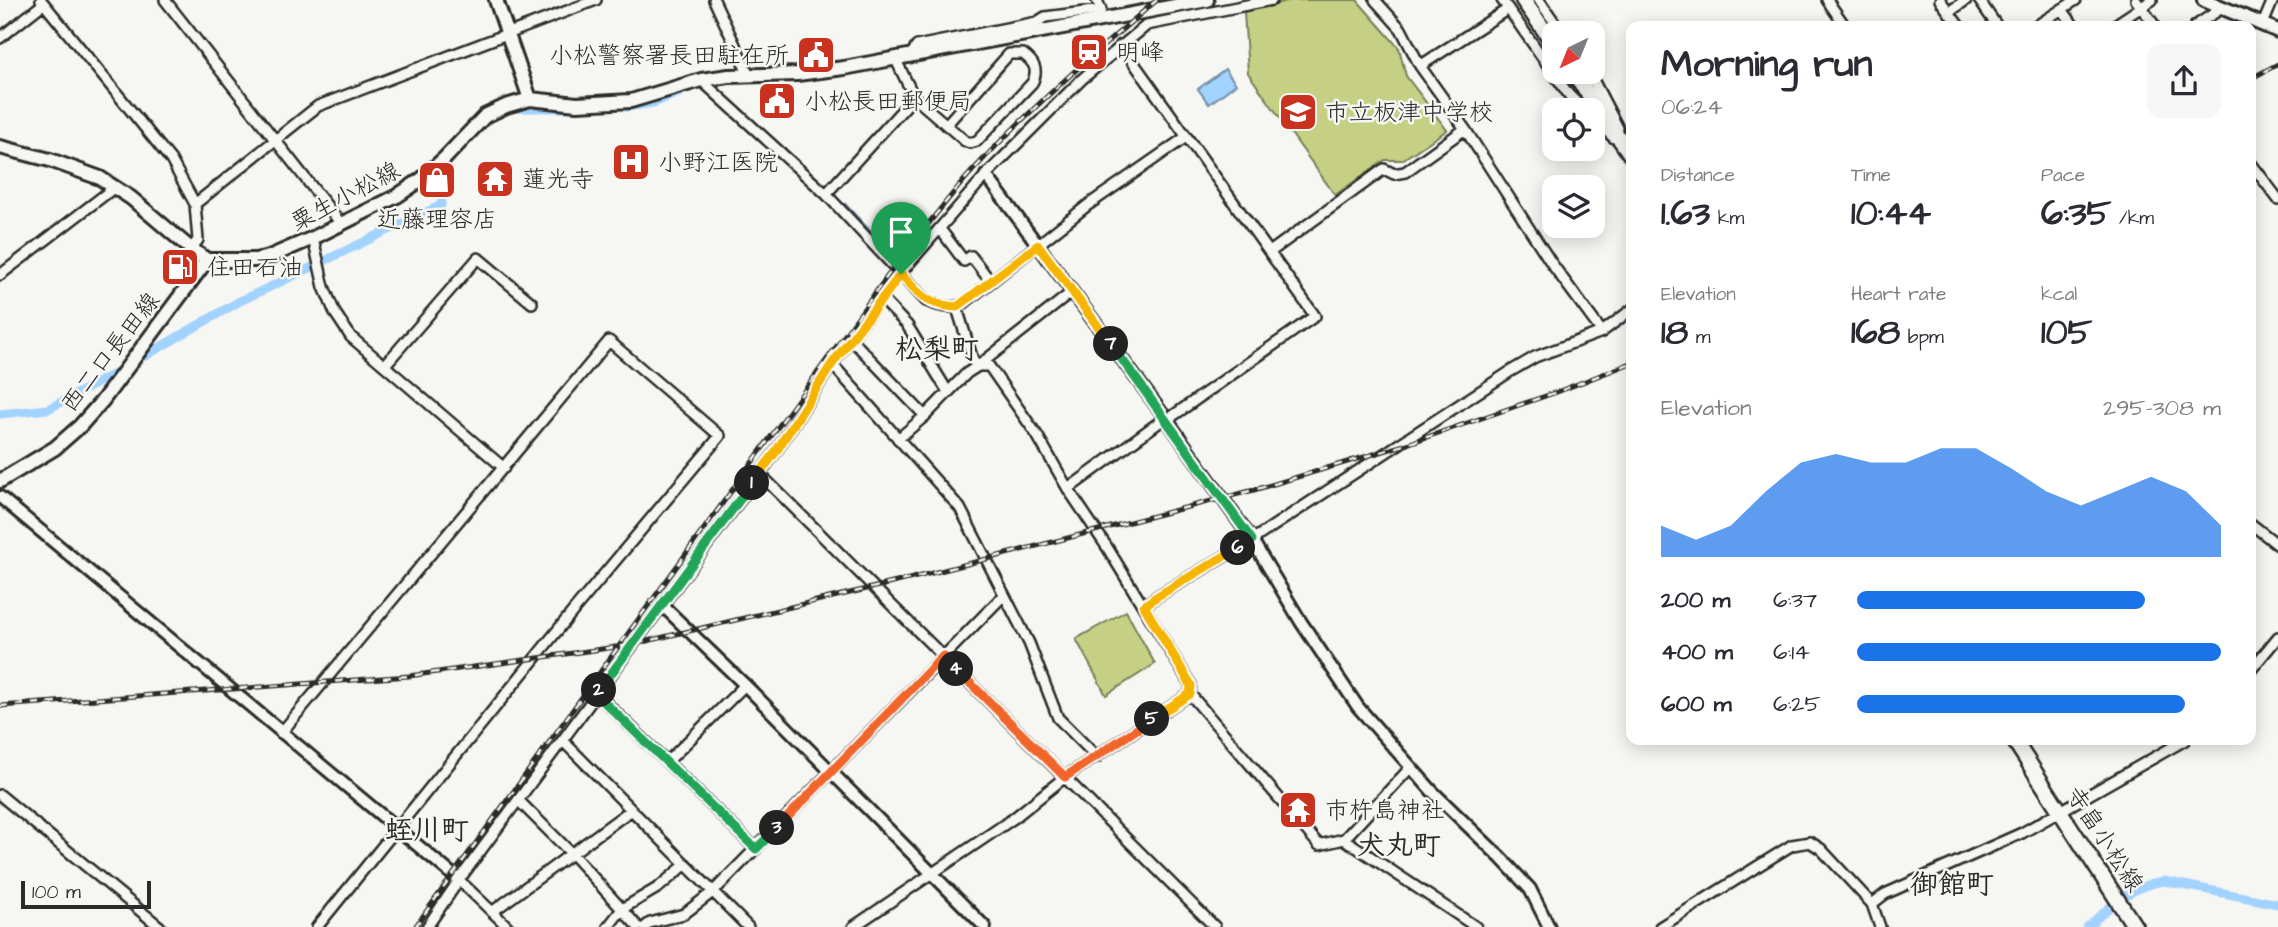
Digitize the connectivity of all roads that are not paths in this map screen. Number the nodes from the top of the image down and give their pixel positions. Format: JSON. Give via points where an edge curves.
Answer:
{"nodes":[{"id":1,"x":165,"y":0,"type":"edge"},
{"id":2,"x":496,"y":0,"type":"edge"},
{"id":3,"x":596,"y":0,"type":"edge"},
{"id":4,"x":714,"y":0,"type":"edge"},
{"id":5,"x":1097,"y":0,"type":"edge"},
{"id":6,"x":1207,"y":0,"type":"edge"},
{"id":7,"x":1272,"y":0,"type":"edge"},
{"id":8,"x":1375,"y":0,"type":"edge"},
{"id":9,"x":1502,"y":0,"type":"edge"},
{"id":10,"x":1523,"y":0,"type":"edge"},
{"id":11,"x":1539,"y":0,"type":"edge"},
{"id":12,"x":1827,"y":0,"type":"edge"},
{"id":13,"x":1940,"y":0,"type":"edge"},
{"id":14,"x":1966,"y":0,"type":"edge"},
{"id":15,"x":1979,"y":0,"type":"edge"},
{"id":16,"x":2076,"y":0,"type":"edge"},
{"id":17,"x":2152,"y":0,"type":"edge"},
{"id":18,"x":2204,"y":0,"type":"edge"},
{"id":19,"x":2273,"y":0,"type":"edge"},
{"id":20,"x":42,"y":2,"type":"edge"},
{"id":21,"x":2139,"y":4,"type":"edge"},
{"id":22,"x":2222,"y":8,"type":"junction"},
{"id":23,"x":1508,"y":9,"type":"junction"},
{"id":24,"x":2062,"y":9,"type":"junction"},
{"id":25,"x":1949,"y":12,"type":"junction"},
{"id":26,"x":1554,"y":21,"type":"edge"},
{"id":27,"x":1842,"y":21,"type":"edge"},
{"id":28,"x":1955,"y":21,"type":"edge"},
{"id":29,"x":1994,"y":21,"type":"edge"},
{"id":30,"x":2044,"y":21,"type":"edge"},
{"id":31,"x":2070,"y":21,"type":"edge"},
{"id":32,"x":2119,"y":21,"type":"edge"},
{"id":33,"x":2151,"y":21,"type":"edge"},
{"id":34,"x":2202,"y":21,"type":"edge"},
{"id":35,"x":2255,"y":21,"type":"edge"},
{"id":36,"x":2256,"y":21,"type":"edge"},
{"id":37,"x":2263,"y":24,"type":"junction"},
{"id":38,"x":1542,"y":27,"type":"edge"},
{"id":39,"x":2278,"y":31,"type":"edge"},
{"id":40,"x":509,"y":35,"type":"junction"},
{"id":41,"x":0,"y":38,"type":"edge"},
{"id":42,"x":1121,"y":45,"type":"junction"},
{"id":43,"x":910,"y":57,"type":"junction"},
{"id":44,"x":896,"y":60,"type":"junction"},
{"id":45,"x":1420,"y":66,"type":"junction"},
{"id":46,"x":748,"y":75,"type":"junction"},
{"id":47,"x":701,"y":80,"type":"junction"},
{"id":48,"x":1596,"y":84,"type":"edge"},
{"id":49,"x":914,"y":97,"type":"junction"},
{"id":50,"x":1573,"y":98,"type":"edge"},
{"id":51,"x":530,"y":99,"type":"junction"},
{"id":52,"x":946,"y":125,"type":"junction"},
{"id":53,"x":1605,"y":125,"type":"edge"},
{"id":54,"x":1465,"y":129,"type":"junction"},
{"id":55,"x":1186,"y":137,"type":"junction"},
{"id":56,"x":275,"y":141,"type":"junction"},
{"id":57,"x":1621,"y":141,"type":"junction"},
{"id":58,"x":0,"y":147,"type":"edge"},
{"id":59,"x":1626,"y":148,"type":"edge"},
{"id":60,"x":2256,"y":170,"type":"edge"},
{"id":61,"x":986,"y":175,"type":"junction"},
{"id":62,"x":115,"y":187,"type":"junction"},
{"id":63,"x":827,"y":194,"type":"junction"},
{"id":64,"x":2278,"y":199,"type":"edge"},
{"id":65,"x":195,"y":204,"type":"junction"},
{"id":66,"x":342,"y":225,"type":"junction"},
{"id":67,"x":940,"y":229,"type":"junction"},
{"id":68,"x":313,"y":239,"type":"junction"},
{"id":69,"x":1038,"y":245,"type":"junction"},
{"id":70,"x":191,"y":249,"type":"junction"},
{"id":71,"x":1270,"y":252,"type":"junction"},
{"id":72,"x":206,"y":260,"type":"junction"},
{"id":73,"x":901,"y":274,"type":"junction"},
{"id":74,"x":0,"y":275,"type":"edge"},
{"id":75,"x":991,"y":282,"type":"junction"},
{"id":76,"x":1072,"y":292,"type":"junction"},
{"id":77,"x":881,"y":298,"type":"junction"},
{"id":78,"x":532,"y":303,"type":"dead end"},
{"id":79,"x":957,"y":307,"type":"junction"},
{"id":80,"x":1626,"y":314,"type":"edge"},
{"id":81,"x":1602,"y":331,"type":"junction"},
{"id":82,"x":851,"y":339,"type":"junction"},
{"id":83,"x":832,"y":364,"type":"junction"},
{"id":84,"x":385,"y":365,"type":"junction"},
{"id":85,"x":978,"y":366,"type":"junction"},
{"id":86,"x":948,"y":392,"type":"junction"},
{"id":87,"x":925,"y":416,"type":"junction"},
{"id":88,"x":1166,"y":419,"type":"junction"},
{"id":89,"x":898,"y":439,"type":"junction"},
{"id":90,"x":504,"y":468,"type":"junction"},
{"id":91,"x":759,"y":473,"type":"junction"},
{"id":92,"x":0,"y":481,"type":"edge"},
{"id":93,"x":1069,"y":489,"type":"junction"},
{"id":94,"x":0,"y":496,"type":"edge"},
{"id":95,"x":2256,"y":528,"type":"edge"},
{"id":96,"x":1252,"y":540,"type":"junction"},
{"id":97,"x":2278,"y":545,"type":"edge"},
{"id":98,"x":1000,"y":600,"type":"dead end"},
{"id":99,"x":663,"y":606,"type":"junction"},
{"id":100,"x":1144,"y":606,"type":"junction"},
{"id":101,"x":2278,"y":637,"type":"edge"},
{"id":102,"x":943,"y":656,"type":"junction"},
{"id":103,"x":2256,"y":664,"type":"edge"},
{"id":104,"x":745,"y":685,"type":"junction"},
{"id":105,"x":596,"y":694,"type":"junction"},
{"id":106,"x":1190,"y":694,"type":"junction"},
{"id":107,"x":281,"y":733,"type":"junction"},
{"id":108,"x":563,"y":741,"type":"junction"},
{"id":109,"x":2017,"y":745,"type":"edge"},
{"id":110,"x":2176,"y":745,"type":"edge"},
{"id":111,"x":1097,"y":757,"type":"junction"},
{"id":112,"x":667,"y":762,"type":"junction"},
{"id":113,"x":1411,"y":767,"type":"junction"},
{"id":114,"x":831,"y":774,"type":"junction"},
{"id":115,"x":1065,"y":777,"type":"junction"},
{"id":116,"x":0,"y":795,"type":"edge"},
{"id":117,"x":518,"y":800,"type":"junction"},
{"id":118,"x":631,"y":810,"type":"junction"},
{"id":119,"x":2060,"y":810,"type":"junction"},
{"id":120,"x":398,"y":829,"type":"junction"},
{"id":121,"x":1344,"y":839,"type":"junction"},
{"id":122,"x":756,"y":849,"type":"junction"},
{"id":123,"x":572,"y":854,"type":"junction"},
{"id":124,"x":686,"y":864,"type":"junction"},
{"id":125,"x":932,"y":873,"type":"junction"},
{"id":126,"x":459,"y":880,"type":"junction"},
{"id":127,"x":714,"y":891,"type":"junction"},
{"id":128,"x":1872,"y":904,"type":"junction"},
{"id":129,"x":622,"y":909,"type":"junction"},
{"id":130,"x":492,"y":912,"type":"junction"},
{"id":131,"x":679,"y":916,"type":"junction"},
{"id":132,"x":160,"y":927,"type":"edge"},
{"id":133,"x":317,"y":927,"type":"edge"},
{"id":134,"x":427,"y":927,"type":"edge"},
{"id":135,"x":508,"y":927,"type":"edge"},
{"id":136,"x":608,"y":927,"type":"edge"},
{"id":137,"x":638,"y":927,"type":"edge"},
{"id":138,"x":645,"y":927,"type":"edge"},
{"id":139,"x":685,"y":927,"type":"edge"},
{"id":140,"x":748,"y":927,"type":"edge"},
{"id":141,"x":853,"y":927,"type":"edge"},
{"id":142,"x":985,"y":927,"type":"edge"},
{"id":143,"x":1215,"y":927,"type":"edge"},
{"id":144,"x":1476,"y":927,"type":"edge"},
{"id":145,"x":1549,"y":927,"type":"edge"},
{"id":146,"x":1660,"y":927,"type":"edge"},
{"id":147,"x":1880,"y":927,"type":"edge"},
{"id":148,"x":2135,"y":927,"type":"edge"}],
"edges":[{"from":1,"to":56,"type":"street"},
{"from":2,"to":40,"type":"main road"},
{"from":3,"to":40,"type":"street"},
{"from":4,"to":46,"type":"street"},
{"from":5,"to":43,"type":"street","via":[[1101,10],[1045,17],[917,46]]},
{"from":6,"to":43,"type":"main road","name":"粟生小松線"},
{"from":7,"to":42,"type":"street","via":[[1147,25]]},
{"from":8,"to":45,"type":"street","via":[[1401,29]]},
{"from":9,"to":23,"type":"street"},
{"from":10,"to":38,"type":"main road"},
{"from":11,"to":26,"type":"street"},
{"from":12,"to":27,"type":"street"},
{"from":13,"to":25,"type":"street"},
{"from":14,"to":25,"type":"street"},
{"from":15,"to":29,"type":"street"},
{"from":16,"to":24,"type":"street"},
{"from":17,"to":21,"type":"street"},
{"from":18,"to":22,"type":"main road"},
{"from":19,"to":37,"type":"street"},
{"from":20,"to":41,"type":"street"},
{"from":20,"to":65,"type":"street","via":[[160,145]]},
{"from":21,"to":32,"type":"street"},
{"from":21,"to":33,"type":"street"},
{"from":22,"to":34,"type":"street"},
{"from":22,"to":35,"type":"main road"},
{"from":23,"to":45,"type":"street"},
{"from":23,"to":50,"type":"street"},
{"from":24,"to":30,"type":"street"},
{"from":24,"to":31,"type":"street"},
{"from":25,"to":28,"type":"street"},
{"from":36,"to":37,"type":"main road"},
{"from":37,"to":39,"type":"main road"},
{"from":40,"to":51,"type":"main road"},
{"from":40,"to":56,"type":"street","via":[[318,106]]},
{"from":42,"to":55,"type":"street"},
{"from":42,"to":61,"type":"street"},
{"from":43,"to":44,"type":"main road","name":"粟生小松線"},
{"from":44,"to":46,"type":"main road","name":"粟生小松線","via":[[797,74]]},
{"from":44,"to":49,"type":"street"},
{"from":45,"to":54,"type":"street"},
{"from":46,"to":47,"type":"main road","name":"粟生小松線"},
{"from":47,"to":51,"type":"main road","name":"粟生小松線","via":[[631,101],[577,104]]},
{"from":47,"to":63,"type":"street"},
{"from":48,"to":57,"type":"street"},
{"from":49,"to":52,"type":"street"},
{"from":49,"to":63,"type":"street"},
{"from":51,"to":66,"type":"main road","name":"粟生小松線","via":[[485,116],[422,179]]},
{"from":52,"to":52,"type":"street","via":[[1009,54],[1023,54],[1034,64],[1032,83],[977,141],[965,141]]},
{"from":53,"to":57,"type":"main road"},
{"from":54,"to":71,"type":"street","via":[[1405,172],[1394,174],[1384,169]]},
{"from":54,"to":81,"type":"street","via":[[1552,264]]},
{"from":55,"to":69,"type":"street"},
{"from":55,"to":71,"type":"street"},
{"from":56,"to":65,"type":"street"},
{"from":56,"to":66,"type":"street"},
{"from":57,"to":59,"type":"main road"},
{"from":58,"to":62,"type":"main road","via":[[68,166]]},
{"from":60,"to":64,"type":"street"},
{"from":61,"to":67,"type":"street"},
{"from":61,"to":69,"type":"street"},
{"from":62,"to":70,"type":"main road"},
{"from":62,"to":74,"type":"street"},
{"from":63,"to":73,"type":"street"},
{"from":65,"to":70,"type":"street","via":[[198,240]]},
{"from":66,"to":68,"type":"main road","name":"粟生小松線"},
{"from":67,"to":73,"type":"street"},
{"from":67,"to":75,"type":"street","via":[[964,261],[971,256]]},
{"from":68,"to":72,"type":"main road","name":"粟生小松線","via":[[255,260]]},
{"from":68,"to":84,"type":"street","via":[[335,313],[351,337]]},
{"from":69,"to":75,"type":"street"},
{"from":69,"to":76,"type":"street"},
{"from":70,"to":72,"type":"main road"},
{"from":71,"to":88,"type":"street","via":[[1315,316]]},
{"from":72,"to":92,"type":"main road","name":"西二口長田線","via":[[80,426]]},
{"from":73,"to":77,"type":"street"},
{"from":73,"to":79,"type":"street","via":[[926,301]]},
{"from":75,"to":79,"type":"street"},
{"from":76,"to":85,"type":"street"},
{"from":76,"to":88,"type":"street"},
{"from":77,"to":82,"type":"street"},
{"from":77,"to":86,"type":"street","via":[[907,325]]},
{"from":78,"to":84,"type":"street","via":[[478,258]]},
{"from":79,"to":85,"type":"street"},
{"from":80,"to":81,"type":"street"},
{"from":81,"to":96,"type":"street","via":[[1511,371]]},
{"from":82,"to":83,"type":"street"},
{"from":82,"to":87,"type":"street"},
{"from":83,"to":89,"type":"street"},
{"from":83,"to":91,"type":"street"},
{"from":84,"to":90,"type":"street"},
{"from":85,"to":86,"type":"street"},
{"from":85,"to":93,"type":"street","via":[[989,366]]},
{"from":86,"to":87,"type":"street"},
{"from":87,"to":89,"type":"street"},
{"from":88,"to":93,"type":"street"},
{"from":88,"to":96,"type":"street"},
{"from":89,"to":111,"type":"street","via":[[960,508],[1029,643],[1058,718]]},
{"from":90,"to":107,"type":"street"},
{"from":90,"to":120,"type":"street","via":[[609,341],[720,436]]},
{"from":91,"to":99,"type":"street"},
{"from":91,"to":102,"type":"street"},
{"from":93,"to":100,"type":"street"},
{"from":94,"to":107,"type":"street"},
{"from":95,"to":97,"type":"street"},
{"from":96,"to":100,"type":"street"},
{"from":96,"to":113,"type":"street","via":[[1358,707]]},
{"from":98,"to":102,"type":"street"},
{"from":99,"to":104,"type":"street"},
{"from":99,"to":105,"type":"street"},
{"from":100,"to":106,"type":"street","via":[[1191,685]]},
{"from":101,"to":103,"type":"street"},
{"from":102,"to":114,"type":"street"},
{"from":102,"to":115,"type":"street"},
{"from":104,"to":112,"type":"street"},
{"from":104,"to":114,"type":"street"},
{"from":105,"to":108,"type":"street"},
{"from":105,"to":112,"type":"street"},
{"from":106,"to":111,"type":"street"},
{"from":106,"to":121,"type":"street","via":[[1319,845]]},
{"from":107,"to":120,"type":"street"},
{"from":108,"to":117,"type":"street"},
{"from":108,"to":118,"type":"street"},
{"from":109,"to":119,"type":"main road","name":"寺畠小松線"},
{"from":110,"to":119,"type":"street"},
{"from":111,"to":115,"type":"street"},
{"from":112,"to":122,"type":"street"},
{"from":113,"to":121,"type":"street"},
{"from":113,"to":145,"type":"street","via":[[1530,889]]},
{"from":114,"to":122,"type":"street"},
{"from":114,"to":125,"type":"street"},
{"from":115,"to":125,"type":"street"},
{"from":115,"to":143,"type":"street"},
{"from":116,"to":132,"type":"street"},
{"from":117,"to":123,"type":"street"},
{"from":117,"to":126,"type":"street"},
{"from":118,"to":123,"type":"street"},
{"from":118,"to":124,"type":"street"},
{"from":119,"to":128,"type":"street","via":[[2022,833]]},
{"from":119,"to":148,"type":"main road","name":"寺畠小松線"},
{"from":120,"to":126,"type":"street"},
{"from":120,"to":133,"type":"street"},
{"from":121,"to":144,"type":"street"},
{"from":122,"to":127,"type":"street"},
{"from":123,"to":129,"type":"street"},
{"from":123,"to":130,"type":"street"},
{"from":124,"to":127,"type":"street"},
{"from":124,"to":129,"type":"street"},
{"from":125,"to":141,"type":"street"},
{"from":125,"to":142,"type":"street"},
{"from":126,"to":130,"type":"street"},
{"from":126,"to":134,"type":"street"},
{"from":127,"to":131,"type":"street"},
{"from":127,"to":140,"type":"street"},
{"from":128,"to":146,"type":"street","via":[[1810,842],[1792,845]]},
{"from":128,"to":147,"type":"street"},
{"from":129,"to":136,"type":"street"},
{"from":129,"to":137,"type":"street"},
{"from":130,"to":135,"type":"street"},
{"from":131,"to":138,"type":"street"},
{"from":131,"to":139,"type":"street"}]}
